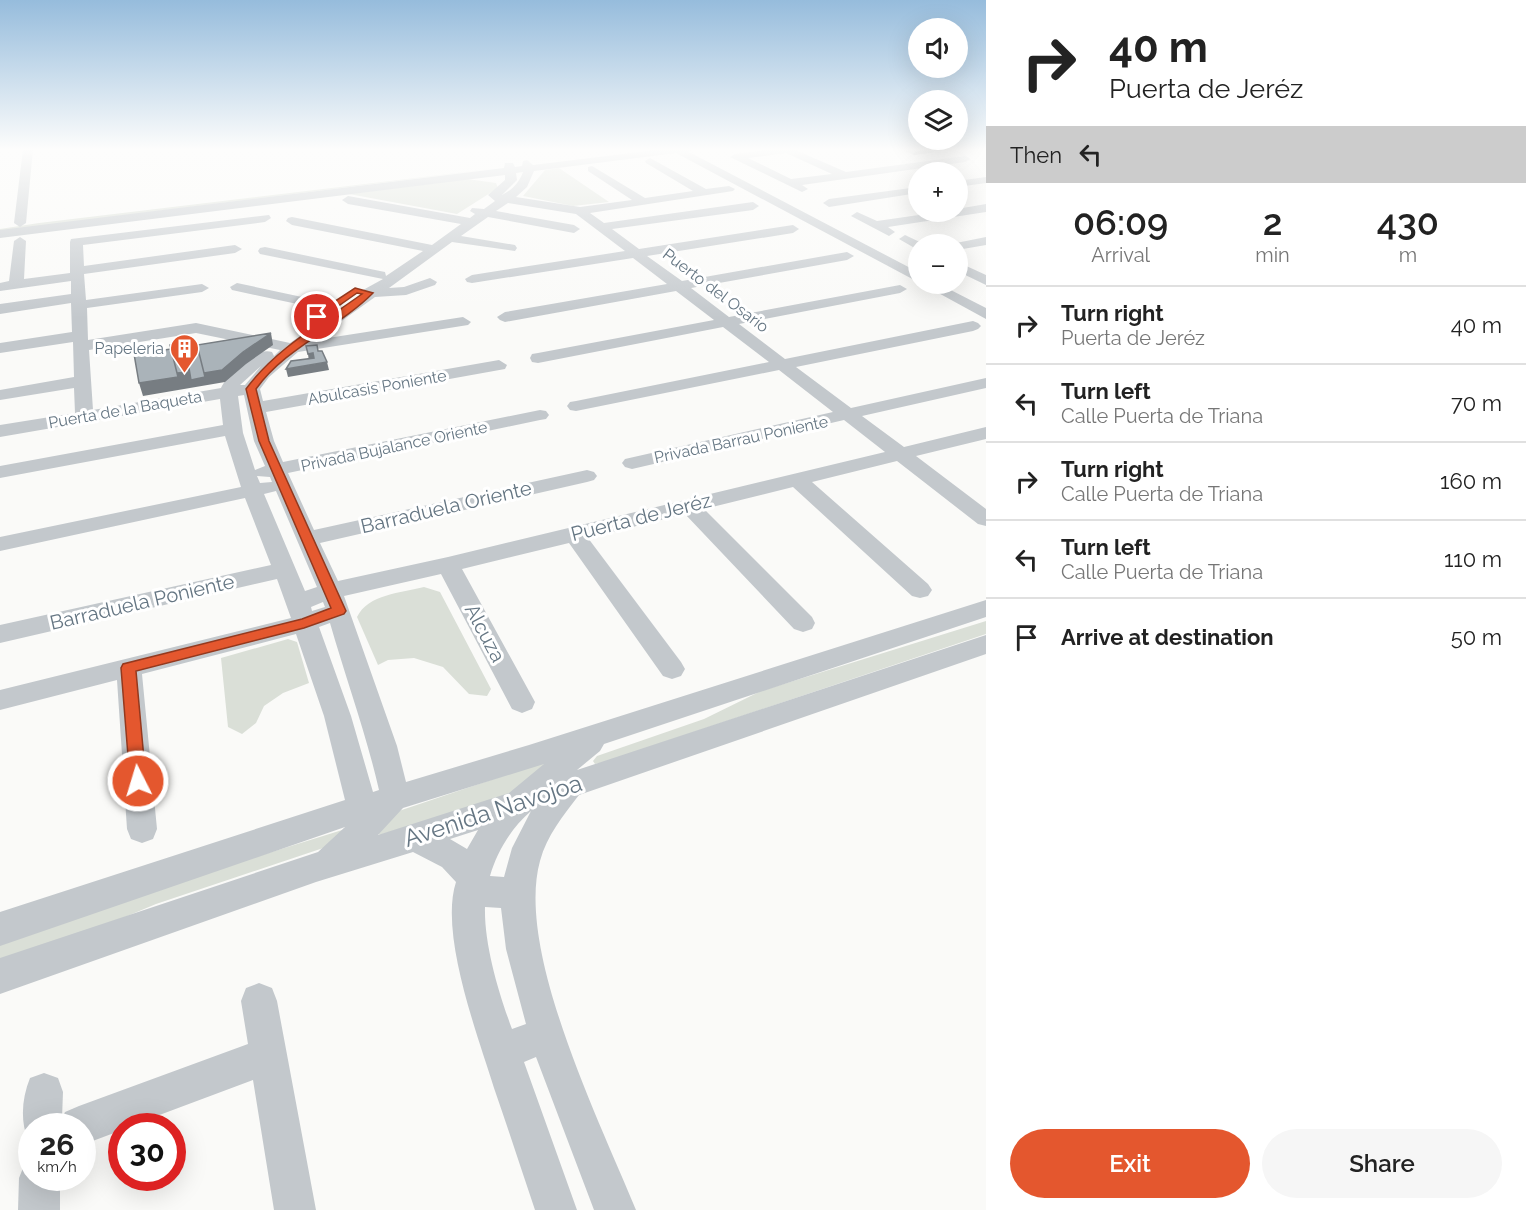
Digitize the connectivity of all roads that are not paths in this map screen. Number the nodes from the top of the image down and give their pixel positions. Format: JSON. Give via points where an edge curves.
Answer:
{"nodes":[{"id":1,"x":22,"y":205,"type":"edge"},
{"id":2,"x":230,"y":205,"type":"edge"},
{"id":3,"x":233,"y":205,"type":"edge"},
{"id":4,"x":390,"y":205,"type":"edge"},
{"id":5,"x":482,"y":205,"type":"edge"},
{"id":6,"x":565,"y":205,"type":"edge"},
{"id":7,"x":614,"y":205,"type":"edge"},
{"id":8,"x":784,"y":205,"type":"edge"},
{"id":9,"x":835,"y":205,"type":"edge"},
{"id":10,"x":753,"y":206,"type":"dead end"},
{"id":11,"x":986,"y":208,"type":"edge"},
{"id":12,"x":844,"y":210,"type":"dead end"},
{"id":13,"x":580,"y":211,"type":"junction"},
{"id":14,"x":471,"y":216,"type":"junction"},
{"id":15,"x":857,"y":216,"type":"dead end"},
{"id":16,"x":265,"y":218,"type":"dead end"},
{"id":17,"x":292,"y":221,"type":"dead end"},
{"id":18,"x":20,"y":223,"type":"junction"},
{"id":19,"x":876,"y":225,"type":"junction"},
{"id":20,"x":0,"y":226,"type":"edge"},
{"id":21,"x":602,"y":227,"type":"junction"},
{"id":22,"x":574,"y":229,"type":"dead end"},
{"id":23,"x":793,"y":230,"type":"dead end"},
{"id":24,"x":889,"y":232,"type":"dead end"},
{"id":25,"x":0,"y":234,"type":"edge"},
{"id":26,"x":449,"y":238,"type":"junction"},
{"id":27,"x":905,"y":239,"type":"dead end"},
{"id":28,"x":20,"y":241,"type":"dead end"},
{"id":29,"x":908,"y":241,"type":"edge"},
{"id":30,"x":986,"y":241,"type":"edge"},
{"id":31,"x":968,"y":244,"type":"edge"},
{"id":32,"x":427,"y":247,"type":"junction"},
{"id":33,"x":510,"y":248,"type":"dead end"},
{"id":34,"x":236,"y":249,"type":"dead end"},
{"id":35,"x":266,"y":251,"type":"dead end"},
{"id":36,"x":639,"y":254,"type":"junction"},
{"id":37,"x":847,"y":256,"type":"dead end"},
{"id":38,"x":968,"y":271,"type":"edge"},
{"id":39,"x":78,"y":273,"type":"junction"},
{"id":40,"x":908,"y":273,"type":"edge"},
{"id":41,"x":380,"y":275,"type":"junction"},
{"id":42,"x":471,"y":279,"type":"dead end"},
{"id":43,"x":985,"y":280,"type":"edge"},
{"id":44,"x":430,"y":282,"type":"dead end"},
{"id":45,"x":16,"y":285,"type":"junction"},
{"id":46,"x":679,"y":285,"type":"junction"},
{"id":47,"x":0,"y":287,"type":"edge"},
{"id":48,"x":237,"y":287,"type":"dead end"},
{"id":49,"x":202,"y":288,"type":"dead end"},
{"id":50,"x":900,"y":288,"type":"dead end"},
{"id":51,"x":362,"y":292,"type":"junction"},
{"id":52,"x":948,"y":294,"type":"edge"},
{"id":53,"x":79,"y":301,"type":"junction"},
{"id":54,"x":330,"y":308,"type":"junction"},
{"id":55,"x":0,"y":309,"type":"edge"},
{"id":56,"x":986,"y":314,"type":"edge"},
{"id":57,"x":506,"y":316,"type":"dead end"},
{"id":58,"x":729,"y":321,"type":"junction"},
{"id":59,"x":463,"y":322,"type":"dead end"},
{"id":60,"x":973,"y":326,"type":"dead end"},
{"id":61,"x":80,"y":341,"type":"junction"},
{"id":62,"x":285,"y":347,"type":"junction"},
{"id":63,"x":0,"y":348,"type":"edge"},
{"id":64,"x":538,"y":358,"type":"dead end"},
{"id":65,"x":784,"y":364,"type":"junction"},
{"id":66,"x":499,"y":365,"type":"dead end"},
{"id":67,"x":83,"y":381,"type":"junction"},
{"id":68,"x":986,"y":383,"type":"edge"},
{"id":69,"x":0,"y":395,"type":"edge"},
{"id":70,"x":245,"y":396,"type":"junction"},
{"id":71,"x":576,"y":406,"type":"dead end"},
{"id":72,"x":540,"y":415,"type":"dead end"},
{"id":73,"x":850,"y":415,"type":"junction"},
{"id":74,"x":84,"y":416,"type":"junction"},
{"id":75,"x":233,"y":429,"type":"junction"},
{"id":76,"x":0,"y":431,"type":"edge"},
{"id":77,"x":986,"y":433,"type":"edge"},
{"id":78,"x":899,"y":453,"type":"junction"},
{"id":79,"x":632,"y":464,"type":"dead end"},
{"id":80,"x":0,"y":472,"type":"edge"},
{"id":81,"x":279,"y":476,"type":"junction"},
{"id":82,"x":587,"y":476,"type":"dead end"},
{"id":83,"x":797,"y":479,"type":"junction"},
{"id":84,"x":251,"y":484,"type":"junction"},
{"id":85,"x":688,"y":505,"type":"junction"},
{"id":86,"x":986,"y":519,"type":"edge"},
{"id":87,"x":573,"y":534,"type":"junction"},
{"id":88,"x":306,"y":537,"type":"junction"},
{"id":89,"x":0,"y":544,"type":"edge"},
{"id":90,"x":448,"y":565,"type":"junction"},
{"id":91,"x":284,"y":570,"type":"junction"},
{"id":92,"x":920,"y":590,"type":"dead end"},
{"id":93,"x":334,"y":601,"type":"junction"},
{"id":94,"x":986,"y":608,"type":"edge"},
{"id":95,"x":300,"y":613,"type":"junction"},
{"id":96,"x":803,"y":623,"type":"dead end"},
{"id":97,"x":0,"y":634,"type":"edge"},
{"id":98,"x":986,"y":644,"type":"edge"},
{"id":99,"x":129,"y":668,"type":"junction"},
{"id":100,"x":672,"y":669,"type":"dead end"},
{"id":101,"x":0,"y":700,"type":"edge"},
{"id":102,"x":522,"y":702,"type":"dead end"},
{"id":103,"x":368,"y":707,"type":"junction"},
{"id":104,"x":338,"y":716,"type":"junction"},
{"id":105,"x":602,"y":733,"type":"junction"},
{"id":106,"x":568,"y":786,"type":"junction"},
{"id":107,"x":395,"y":797,"type":"junction"},
{"id":108,"x":520,"y":801,"type":"junction"},
{"id":109,"x":362,"y":808,"type":"junction"},
{"id":110,"x":142,"y":829,"type":"dead end"},
{"id":111,"x":415,"y":837,"type":"junction"},
{"id":112,"x":316,"y":867,"type":"junction"},
{"id":113,"x":470,"y":884,"type":"junction"},
{"id":114,"x":518,"y":893,"type":"junction"},
{"id":115,"x":0,"y":929,"type":"edge"},
{"id":116,"x":0,"y":976,"type":"edge"},
{"id":117,"x":259,"y":1001,"type":"dead end"},
{"id":118,"x":545,"y":1035,"type":"junction"},
{"id":119,"x":502,"y":1053,"type":"junction"},
{"id":120,"x":268,"y":1055,"type":"junction"},
{"id":121,"x":96,"y":1120,"type":"edge"},
{"id":122,"x":40,"y":1191,"type":"edge"},
{"id":123,"x":39,"y":1210,"type":"edge"},
{"id":124,"x":294,"y":1210,"type":"edge"},
{"id":125,"x":556,"y":1210,"type":"edge"},
{"id":126,"x":615,"y":1210,"type":"edge"}],
"edges":[{"from":1,"to":18,"type":"street"},
{"from":2,"to":25,"type":"street"},
{"from":3,"to":18,"type":"street"},
{"from":4,"to":14,"type":"street"},
{"from":5,"to":14,"type":"street"},
{"from":6,"to":13,"type":"street","name":"Puerto del Osario"},
{"from":7,"to":13,"type":"street"},
{"from":8,"to":40,"type":"street"},
{"from":9,"to":12,"type":"street"},
{"from":10,"to":21,"type":"street"},
{"from":11,"to":19,"type":"street"},
{"from":13,"to":21,"type":"street","name":"Puerto del Osario"},
{"from":14,"to":22,"type":"street"},
{"from":14,"to":26,"type":"street"},
{"from":14,"to":32,"type":"street"},
{"from":15,"to":19,"type":"street"},
{"from":16,"to":39,"type":"street","via":[[78,241]]},
{"from":17,"to":32,"type":"street"},
{"from":18,"to":20,"type":"street"},
{"from":19,"to":24,"type":"street"},
{"from":21,"to":36,"type":"street","name":"Puerto del Osario"},
{"from":23,"to":36,"type":"street"},
{"from":26,"to":32,"type":"street"},
{"from":26,"to":33,"type":"street"},
{"from":27,"to":29,"type":"street"},
{"from":28,"to":45,"type":"street"},
{"from":30,"to":31,"type":"street"},
{"from":32,"to":41,"type":"street"},
{"from":32,"to":51,"type":"street"},
{"from":34,"to":39,"type":"street"},
{"from":35,"to":41,"type":"street"},
{"from":36,"to":42,"type":"street"},
{"from":36,"to":46,"type":"street","name":"Puerto del Osario"},
{"from":37,"to":46,"type":"street"},
{"from":38,"to":43,"type":"street"},
{"from":39,"to":45,"type":"street"},
{"from":39,"to":53,"type":"street"},
{"from":41,"to":51,"type":"street"},
{"from":44,"to":51,"type":"street","via":[[406,291]]},
{"from":45,"to":47,"type":"street"},
{"from":46,"to":57,"type":"street"},
{"from":46,"to":58,"type":"street","name":"Puerto del Osario"},
{"from":48,"to":54,"type":"street"},
{"from":49,"to":53,"type":"street"},
{"from":50,"to":58,"type":"street"},
{"from":51,"to":54,"type":"street"},
{"from":51,"to":62,"type":"street"},
{"from":52,"to":56,"type":"street"},
{"from":53,"to":55,"type":"street"},
{"from":53,"to":61,"type":"street"},
{"from":54,"to":62,"type":"street"},
{"from":58,"to":64,"type":"street"},
{"from":58,"to":65,"type":"street","name":"Puerto del Osario"},
{"from":59,"to":62,"type":"street"},
{"from":60,"to":65,"type":"street"},
{"from":61,"to":62,"type":"street","via":[[196,328]]},
{"from":61,"to":63,"type":"street"},
{"from":61,"to":67,"type":"street"},
{"from":62,"to":70,"type":"street","via":[[240,375]]},
{"from":65,"to":71,"type":"street"},
{"from":65,"to":73,"type":"street","name":"Puerto del Osario"},
{"from":66,"to":70,"type":"street","name":"Abulcasis Poniente"},
{"from":67,"to":69,"type":"street"},
{"from":67,"to":74,"type":"street"},
{"from":68,"to":73,"type":"street","name":"Privada Barrau Poniente"},
{"from":70,"to":74,"type":"street","name":"Puerta de la Baqueta"},
{"from":70,"to":75,"type":"street"},
{"from":70,"to":81,"type":"street"},
{"from":72,"to":81,"type":"street","name":"Privada Bujalance Oriente"},
{"from":73,"to":78,"type":"street","name":"Puerto del Osario"},
{"from":73,"to":79,"type":"street","name":"Privada Barrau Poniente"},
{"from":74,"to":76,"type":"street","name":"Puerta de la Baqueta"},
{"from":75,"to":80,"type":"street"},
{"from":75,"to":84,"type":"street"},
{"from":77,"to":78,"type":"street","name":"Puerta de Jeréz"},
{"from":78,"to":83,"type":"street","name":"Puerta de Jeréz"},
{"from":78,"to":86,"type":"street","name":"Puerto del Osario"},
{"from":81,"to":84,"type":"street","name":"Privada Bujalance Oriente"},
{"from":81,"to":88,"type":"street"},
{"from":82,"to":88,"type":"street","name":"Barraduela Oriente"},
{"from":83,"to":85,"type":"street","name":"Puerta de Jeréz"},
{"from":83,"to":92,"type":"street"},
{"from":84,"to":89,"type":"street","name":"Privada Bujalance Oriente"},
{"from":84,"to":91,"type":"street"},
{"from":85,"to":87,"type":"street","name":"Puerta de Jeréz"},
{"from":85,"to":96,"type":"street"},
{"from":87,"to":90,"type":"street","name":"Puerta de Jeréz"},
{"from":87,"to":100,"type":"street"},
{"from":88,"to":93,"type":"street"},
{"from":90,"to":93,"type":"street","name":"Puerta de Jeréz"},
{"from":90,"to":102,"type":"street","name":"Alcuza"},
{"from":91,"to":95,"type":"street"},
{"from":91,"to":97,"type":"street","name":"Barraduela Poniente"},
{"from":93,"to":95,"type":"street","name":"Puerta de Jeréz"},
{"from":93,"to":103,"type":"street"},
{"from":94,"to":105,"type":"street","name":"Avenida Navojoa"},
{"from":95,"to":99,"type":"street","name":"Puerta de Jeréz"},
{"from":95,"to":104,"type":"street"},
{"from":98,"to":106,"type":"street","name":"Avenida Navojoa"},
{"from":99,"to":101,"type":"street","name":"Puerta de Jeréz"},
{"from":99,"to":110,"type":"street"},
{"from":103,"to":104,"type":"street"},
{"from":103,"to":107,"type":"street","via":[[383,746]]},
{"from":104,"to":109,"type":"street"},
{"from":105,"to":107,"type":"street","name":"Avenida Navojoa"},
{"from":105,"to":108,"type":"street"},
{"from":106,"to":108,"type":"street","name":"Avenida Navojoa"},
{"from":106,"to":114,"type":"street","via":[[552,803],[529,843]]},
{"from":107,"to":109,"type":"street","name":"Avenida Navojoa"},
{"from":107,"to":112,"type":"street","via":[[346,847]]},
{"from":108,"to":111,"type":"street","name":"Avenida Navojoa"},
{"from":108,"to":113,"type":"street","via":[[491,836]]},
{"from":109,"to":115,"type":"street","name":"Avenida Navojoa"},
{"from":111,"to":112,"type":"street","name":"Avenida Navojoa"},
{"from":111,"to":113,"type":"street","via":[[453,857]]},
{"from":112,"to":116,"type":"street","name":"Avenida Navojoa"},
{"from":113,"to":114,"type":"street"},
{"from":113,"to":119,"type":"street","via":[[468,923],[474,956]]},
{"from":114,"to":118,"type":"street","via":[[520,934]]},
{"from":117,"to":120,"type":"street"},
{"from":118,"to":119,"type":"street"},
{"from":118,"to":126,"type":"street"},
{"from":119,"to":125,"type":"street"},
{"from":120,"to":121,"type":"street"},
{"from":120,"to":124,"type":"street"},
{"from":122,"to":123,"type":"street"}]}
